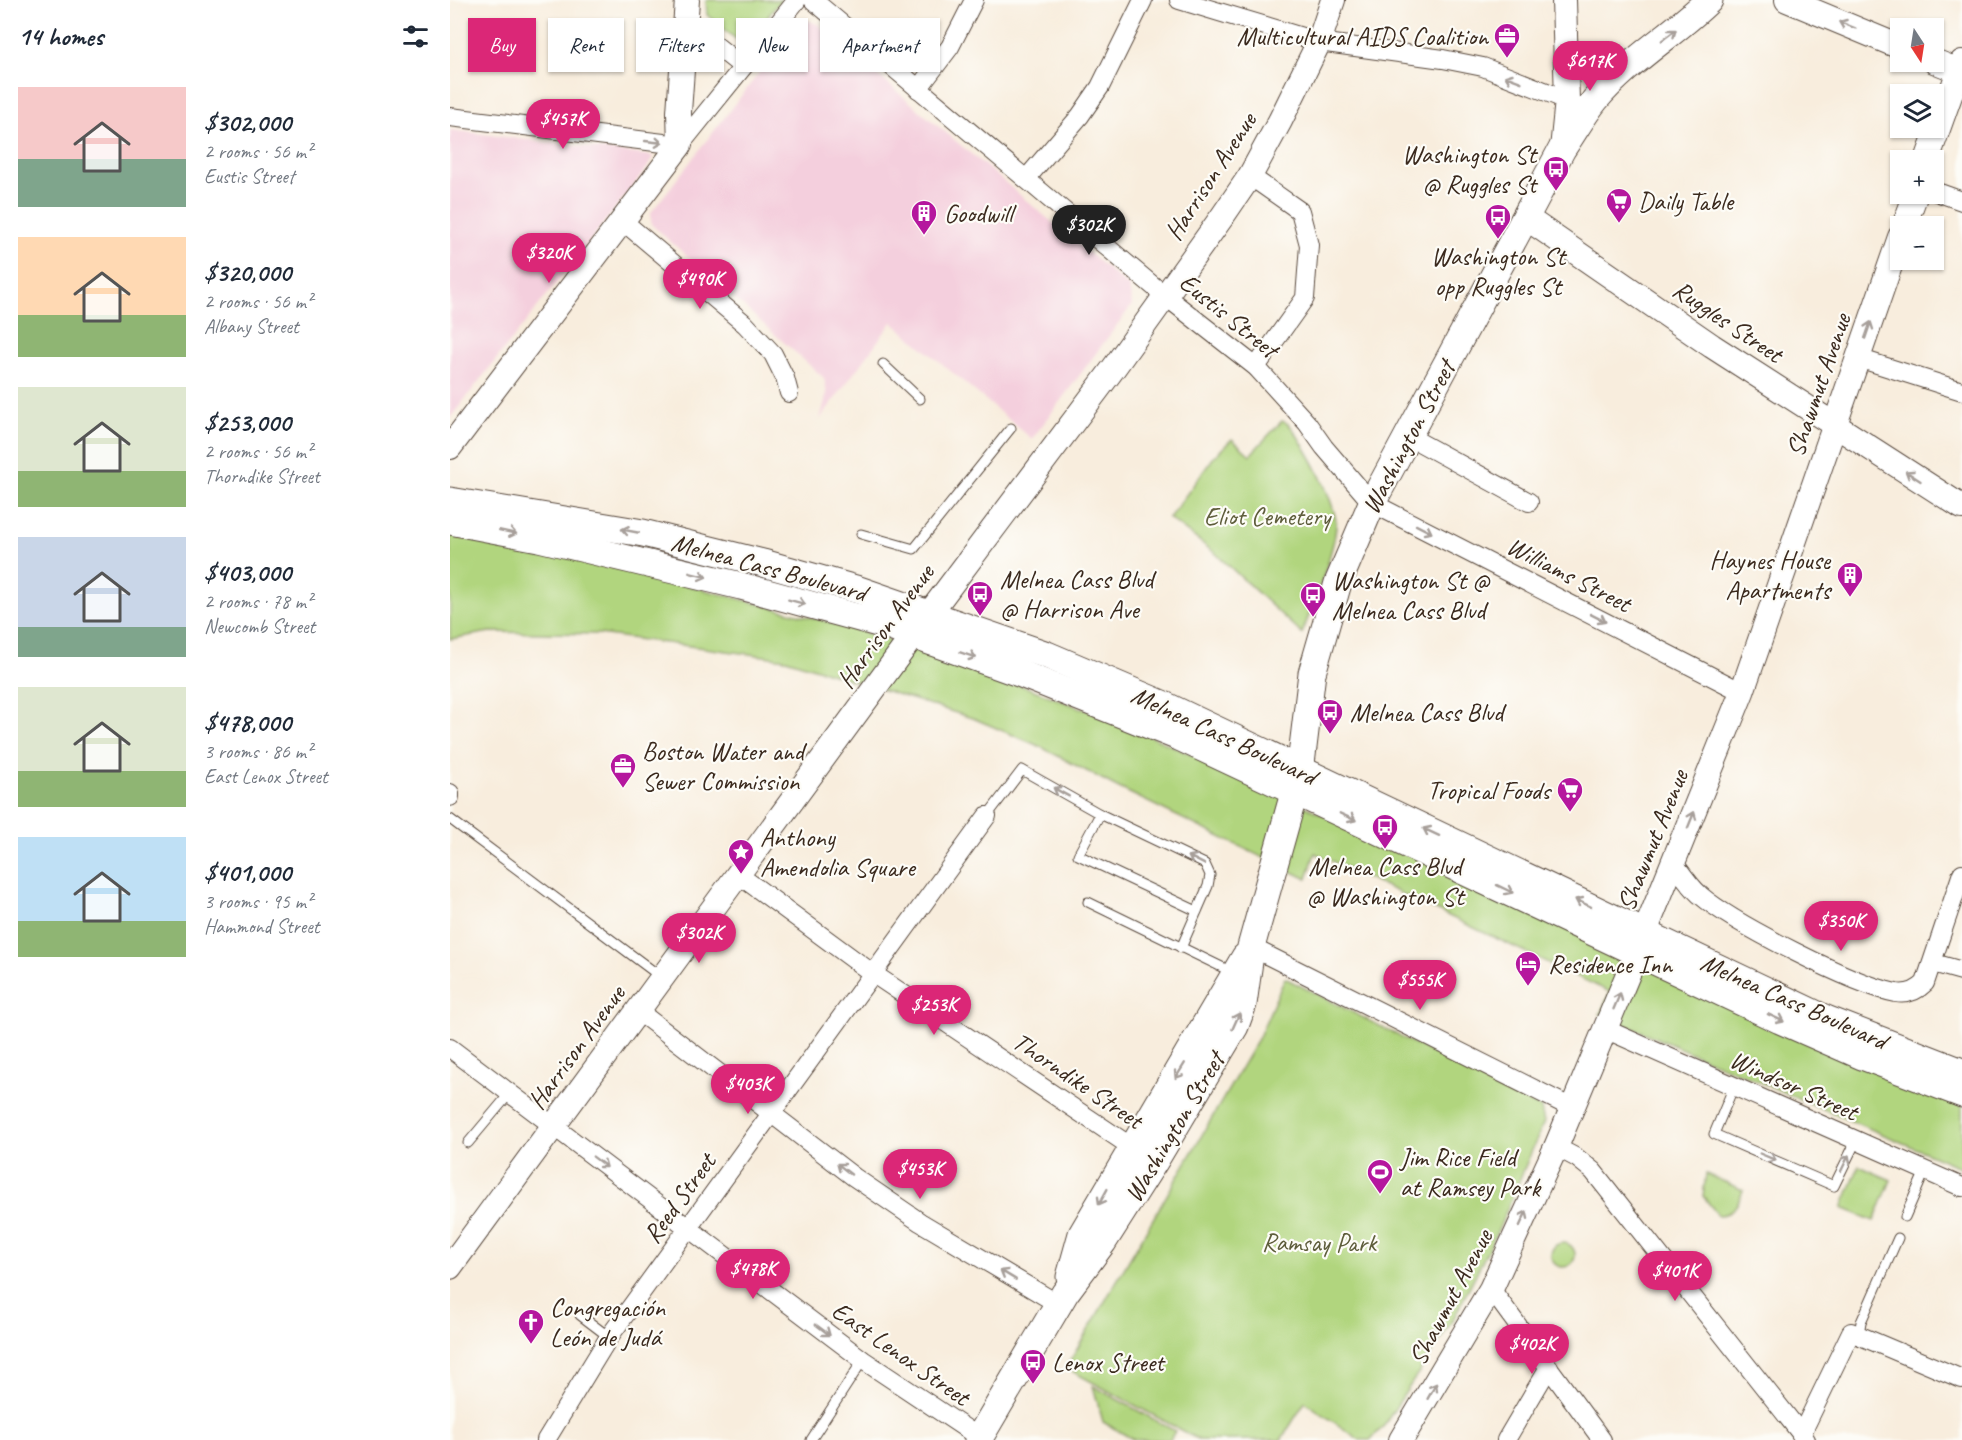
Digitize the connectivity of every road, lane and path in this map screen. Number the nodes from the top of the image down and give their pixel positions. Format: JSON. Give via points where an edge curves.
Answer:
{"nodes":[{"id":1,"x":797,"y":0,"type":"edge"},
{"id":2,"x":813,"y":0,"type":"edge"},
{"id":3,"x":974,"y":0,"type":"edge"},
{"id":4,"x":1143,"y":0,"type":"edge"},
{"id":5,"x":1179,"y":0,"type":"edge"},
{"id":6,"x":1333,"y":0,"type":"edge"},
{"id":7,"x":1564,"y":0,"type":"edge"},
{"id":8,"x":1709,"y":0,"type":"edge"},
{"id":9,"x":1787,"y":0,"type":"edge"},
{"id":10,"x":686,"y":11,"type":"edge"},
{"id":11,"x":782,"y":18,"type":"edge"},
{"id":12,"x":1318,"y":42,"type":"junction"},
{"id":13,"x":1890,"y":43,"type":"edge"},
{"id":14,"x":1567,"y":55,"type":"junction"},
{"id":15,"x":736,"y":60,"type":"edge"},
{"id":16,"x":1944,"y":63,"type":"edge"},
{"id":17,"x":1960,"y":66,"type":"edge"},
{"id":18,"x":1627,"y":68,"type":"junction"},
{"id":19,"x":739,"y":72,"type":"edge"},
{"id":20,"x":918,"y":89,"type":"junction"},
{"id":21,"x":1567,"y":100,"type":"junction"},
{"id":22,"x":450,"y":117,"type":"edge"},
{"id":23,"x":680,"y":145,"type":"junction"},
{"id":24,"x":1562,"y":149,"type":"junction"},
{"id":25,"x":1931,"y":150,"type":"edge"},
{"id":26,"x":1250,"y":176,"type":"junction"},
{"id":27,"x":1026,"y":179,"type":"junction"},
{"id":28,"x":1944,"y":195,"type":"edge"},
{"id":29,"x":1962,"y":201,"type":"edge"},
{"id":30,"x":1525,"y":217,"type":"junction"},
{"id":31,"x":624,"y":222,"type":"junction"},
{"id":32,"x":1890,"y":266,"type":"edge"},
{"id":33,"x":1164,"y":295,"type":"junction"},
{"id":34,"x":1858,"y":358,"type":"junction"},
{"id":35,"x":883,"y":364,"type":"dead end"},
{"id":36,"x":1256,"y":367,"type":"junction"},
{"id":37,"x":1962,"y":392,"type":"edge"},
{"id":38,"x":789,"y":393,"type":"dead end"},
{"id":39,"x":920,"y":399,"type":"dead end"},
{"id":40,"x":1834,"y":425,"type":"junction"},
{"id":41,"x":1011,"y":428,"type":"dead end"},
{"id":42,"x":1408,"y":436,"type":"junction"},
{"id":43,"x":450,"y":447,"type":"edge"},
{"id":44,"x":450,"y":501,"type":"edge"},
{"id":45,"x":1529,"y":502,"type":"dead end"},
{"id":46,"x":1372,"y":503,"type":"junction"},
{"id":47,"x":1962,"y":507,"type":"edge"},
{"id":48,"x":450,"y":521,"type":"edge"},
{"id":49,"x":861,"y":534,"type":"dead end"},
{"id":50,"x":929,"y":614,"type":"junction"},
{"id":51,"x":913,"y":636,"type":"junction"},
{"id":52,"x":1742,"y":692,"type":"junction"},
{"id":53,"x":1297,"y":782,"type":"junction"},
{"id":54,"x":1100,"y":814,"type":"junction"},
{"id":55,"x":987,"y":816,"type":"joint"},
{"id":56,"x":450,"y":819,"type":"edge"},
{"id":57,"x":1674,"y":863,"type":"junction"},
{"id":58,"x":739,"y":875,"type":"junction"},
{"id":59,"x":1960,"y":884,"type":"edge"},
{"id":60,"x":1088,"y":902,"type":"dead end"},
{"id":61,"x":1197,"y":911,"type":"junction"},
{"id":62,"x":1641,"y":942,"type":"junction"},
{"id":63,"x":1251,"y":947,"type":"junction"},
{"id":64,"x":1181,"y":948,"type":"junction"},
{"id":65,"x":1933,"y":963,"type":"junction"},
{"id":66,"x":1962,"y":971,"type":"edge"},
{"id":67,"x":872,"y":973,"type":"junction"},
{"id":68,"x":1241,"y":976,"type":"junction"},
{"id":69,"x":663,"y":978,"type":"junction"},
{"id":70,"x":638,"y":1011,"type":"junction"},
{"id":71,"x":1605,"y":1029,"type":"junction"},
{"id":72,"x":450,"y":1047,"type":"edge"},
{"id":73,"x":1962,"y":1072,"type":"edge"},
{"id":74,"x":1734,"y":1086,"type":"junction"},
{"id":75,"x":510,"y":1093,"type":"junction"},
{"id":76,"x":1962,"y":1094,"type":"edge"},
{"id":77,"x":1572,"y":1108,"type":"junction"},
{"id":78,"x":771,"y":1113,"type":"junction"},
{"id":79,"x":554,"y":1126,"type":"junction"},
{"id":80,"x":1856,"y":1141,"type":"junction"},
{"id":81,"x":468,"y":1143,"type":"dead end"},
{"id":82,"x":1132,"y":1146,"type":"junction"},
{"id":83,"x":1556,"y":1147,"type":"junction"},
{"id":84,"x":1154,"y":1162,"type":"junction"},
{"id":85,"x":1925,"y":1171,"type":"junction"},
{"id":86,"x":1962,"y":1187,"type":"edge"},
{"id":87,"x":1905,"y":1217,"type":"dead end"},
{"id":88,"x":687,"y":1228,"type":"junction"},
{"id":89,"x":1898,"y":1238,"type":"dead end"},
{"id":90,"x":450,"y":1267,"type":"edge"},
{"id":91,"x":1491,"y":1289,"type":"junction"},
{"id":92,"x":1062,"y":1299,"type":"junction"},
{"id":93,"x":580,"y":1316,"type":"dead end"},
{"id":94,"x":1855,"y":1333,"type":"junction"},
{"id":95,"x":609,"y":1337,"type":"junction"},
{"id":96,"x":863,"y":1360,"type":"junction"},
{"id":97,"x":1549,"y":1368,"type":"junction"},
{"id":98,"x":1962,"y":1379,"type":"edge"},
{"id":99,"x":1804,"y":1437,"type":"edge"},
{"id":100,"x":980,"y":1439,"type":"edge"},
{"id":101,"x":546,"y":1440,"type":"edge"},
{"id":102,"x":811,"y":1440,"type":"edge"},
{"id":103,"x":1401,"y":1440,"type":"edge"},
{"id":104,"x":1506,"y":1440,"type":"edge"},
{"id":105,"x":1602,"y":1440,"type":"edge"}],
"edges":[{"from":1,"to":11,"type":"street"},
{"from":2,"to":20,"type":"street","name":"Eustis Street"},
{"from":3,"to":20,"type":"street","via":[[950,47]]},
{"from":4,"to":27,"type":"street","via":[[1100,87]]},
{"from":5,"to":12,"type":"street"},
{"from":6,"to":12,"type":"main road","name":"Harrison Avenue"},
{"from":7,"to":14,"type":"main road"},
{"from":18,"to":8,"type":"main road","name":"Washington Street","one_way":true},
{"from":13,"to":9,"type":"main road","one_way":true},
{"from":10,"to":15,"type":"street"},
{"from":10,"to":23,"type":"main road"},
{"from":21,"to":12,"type":"street","one_way":true,"via":[[1483,67]]},
{"from":12,"to":26,"type":"main road","name":"Harrison Avenue"},
{"from":14,"to":18,"type":"main road","via":[[1599,73]]},
{"from":14,"to":21,"type":"main road"},
{"from":16,"to":17,"type":"main road"},
{"from":17,"to":25,"type":"main road"},
{"from":18,"to":24,"type":"main road","name":"Washington Street","via":[[1595,100]]},
{"from":19,"to":23,"type":"street"},
{"from":20,"to":27,"type":"street","name":"Eustis Street"},
{"from":21,"to":24,"type":"main road"},
{"from":22,"to":23,"type":"street","one_way":true},
{"from":23,"to":31,"type":"main road"},
{"from":24,"to":30,"type":"main road","name":"Washington Street"},
{"from":26,"to":33,"type":"main road","name":"Harrison Avenue"},
{"from":26,"to":36,"type":"street","via":[[1300,211],[1309,245],[1305,298]]},
{"from":27,"to":33,"type":"street","name":"Eustis Street"},
{"from":28,"to":29,"type":"street"},
{"from":30,"to":40,"type":"main road","name":"Ruggles Street"},
{"from":30,"to":42,"type":"main road","name":"Washington Street"},
{"from":31,"to":38,"type":"street","via":[[745,324],[773,354]]},
{"from":31,"to":43,"type":"main road"},
{"from":34,"to":32,"type":"main road","name":"Shawmut Avenue","one_way":true},
{"from":33,"to":36,"type":"street","name":"Eustis Street"},
{"from":33,"to":50,"type":"main road","name":"Harrison Avenue"},
{"from":34,"to":37,"type":"street"},
{"from":34,"to":40,"type":"main road","name":"Shawmut Avenue"},
{"from":35,"to":39,"type":"lane"},
{"from":36,"to":46,"type":"street","name":"Eustis Street"},
{"from":47,"to":40,"type":"main road","name":"Ruggles Street","one_way":true},
{"from":40,"to":52,"type":"main road","name":"Shawmut Avenue"},
{"from":41,"to":49,"type":"lane","via":[[914,549]]},
{"from":42,"to":45,"type":"street"},
{"from":42,"to":46,"type":"main road","name":"Washington Street"},
{"from":50,"to":44,"type":"main road","name":"Melnea Cass Boulevard","one_way":true,"via":[[816,577],[688,543]]},
{"from":46,"to":52,"type":"street","name":"Williams Street","one_way":true},
{"from":46,"to":53,"type":"main road","name":"Washington Street","via":[[1338,583],[1319,646]]},
{"from":48,"to":51,"type":"main road","name":"Melnea Cass Boulevard","one_way":true,"via":[[646,562],[885,625]]},
{"from":50,"to":51,"type":"main road","name":"Harrison Avenue"},
{"from":50,"to":53,"type":"main road","name":"Melnea Cass Boulevard","via":[[1089,672]]},
{"from":51,"to":53,"type":"main road","name":"Melnea Cass Boulevard","one_way":true},
{"from":51,"to":58,"type":"main road","name":"Harrison Avenue"},
{"from":57,"to":52,"type":"main road","name":"Shawmut Avenue","one_way":true},
{"from":53,"to":62,"type":"main road","name":"Melnea Cass Boulevard"},
{"from":53,"to":63,"type":"main road","name":"Washington Street"},
{"from":54,"to":55,"type":"lane","one_way":true,"via":[[1022,770]]},
{"from":61,"to":54,"type":"lane","one_way":true,"via":[[1210,875],[1205,864]]},
{"from":54,"to":61,"type":"lane","via":[[1078,855]]},
{"from":55,"to":67,"type":"street","name":"Reed Street"},
{"from":56,"to":69,"type":"lane"},
{"from":57,"to":62,"type":"main road","name":"Shawmut Avenue"},
{"from":57,"to":65,"type":"street","via":[[1700,895],[1719,908],[1845,975],[1898,993],[1916,992],[1925,983]]},
{"from":58,"to":67,"type":"street","name":"Thorndike Street"},
{"from":58,"to":69,"type":"main road","name":"Harrison Avenue"},
{"from":59,"to":65,"type":"street"},
{"from":60,"to":64,"type":"lane"},
{"from":61,"to":64,"type":"lane"},
{"from":71,"to":62,"type":"main road","name":"Shawmut Avenue","one_way":true},
{"from":62,"to":73,"type":"main road","name":"Melnea Cass Boulevard"},
{"from":62,"to":76,"type":"main road","name":"Melnea Cass Boulevard","one_way":true,"via":[[1827,1041]]},
{"from":63,"to":68,"type":"main road","name":"Washington Street"},
{"from":63,"to":77,"type":"street"},
{"from":64,"to":68,"type":"lane"},
{"from":65,"to":66,"type":"street"},
{"from":67,"to":78,"type":"street","name":"Reed Street"},
{"from":67,"to":82,"type":"street","name":"Thorndike Street"},
{"from":68,"to":82,"type":"main road","name":"Washington Street","one_way":true},
{"from":84,"to":68,"type":"main road","name":"Washington Street","one_way":true,"via":[[1235,1026],[1243,1004]]},
{"from":69,"to":70,"type":"main road","name":"Harrison Avenue"},
{"from":70,"to":78,"type":"street"},
{"from":70,"to":79,"type":"main road","name":"Harrison Avenue"},
{"from":71,"to":74,"type":"street","name":"Windsor Street"},
{"from":71,"to":77,"type":"main road","name":"Shawmut Avenue"},
{"from":72,"to":75,"type":"street","name":"East Lenox Street"},
{"from":74,"to":80,"type":"street","name":"Windsor Street"},
{"from":74,"to":80,"type":"lane","one_way":true,"via":[[1714,1134],[1834,1186]]},
{"from":75,"to":79,"type":"street","name":"East Lenox Street"},
{"from":75,"to":81,"type":"lane"},
{"from":77,"to":83,"type":"main road","name":"Shawmut Avenue"},
{"from":78,"to":88,"type":"street","name":"Reed Street"},
{"from":92,"to":78,"type":"street","one_way":true,"via":[[920,1222]]},
{"from":79,"to":88,"type":"street","name":"East Lenox Street","one_way":true},
{"from":79,"to":90,"type":"main road","name":"Harrison Avenue"},
{"from":80,"to":85,"type":"street","name":"Windsor Street"},
{"from":82,"to":84,"type":"street","name":"Thorndike Street"},
{"from":82,"to":92,"type":"main road","name":"Washington Street","one_way":true,"via":[[1082,1234]]},
{"from":91,"to":83,"type":"main road","name":"Shawmut Avenue","one_way":true},
{"from":83,"to":99,"type":"street","via":[[1593,1171]]},
{"from":84,"to":92,"type":"main road","name":"Washington Street"},
{"from":85,"to":86,"type":"street","name":"Windsor Street"},
{"from":85,"to":87,"type":"lane"},
{"from":88,"to":95,"type":"street","name":"Reed Street"},
{"from":88,"to":96,"type":"street","name":"East Lenox Street","one_way":true},
{"from":89,"to":94,"type":"lane"},
{"from":91,"to":97,"type":"street"},
{"from":103,"to":91,"type":"main road","name":"Shawmut Avenue","one_way":true},
{"from":92,"to":100,"type":"main road","name":"Washington Street"},
{"from":93,"to":95,"type":"lane"},
{"from":94,"to":98,"type":"street"},
{"from":94,"to":99,"type":"street"},
{"from":95,"to":101,"type":"street","name":"Reed Street"},
{"from":96,"to":100,"type":"street","name":"East Lenox Street"},
{"from":96,"to":102,"type":"lane"},
{"from":97,"to":104,"type":"street"},
{"from":97,"to":105,"type":"street"}]}
